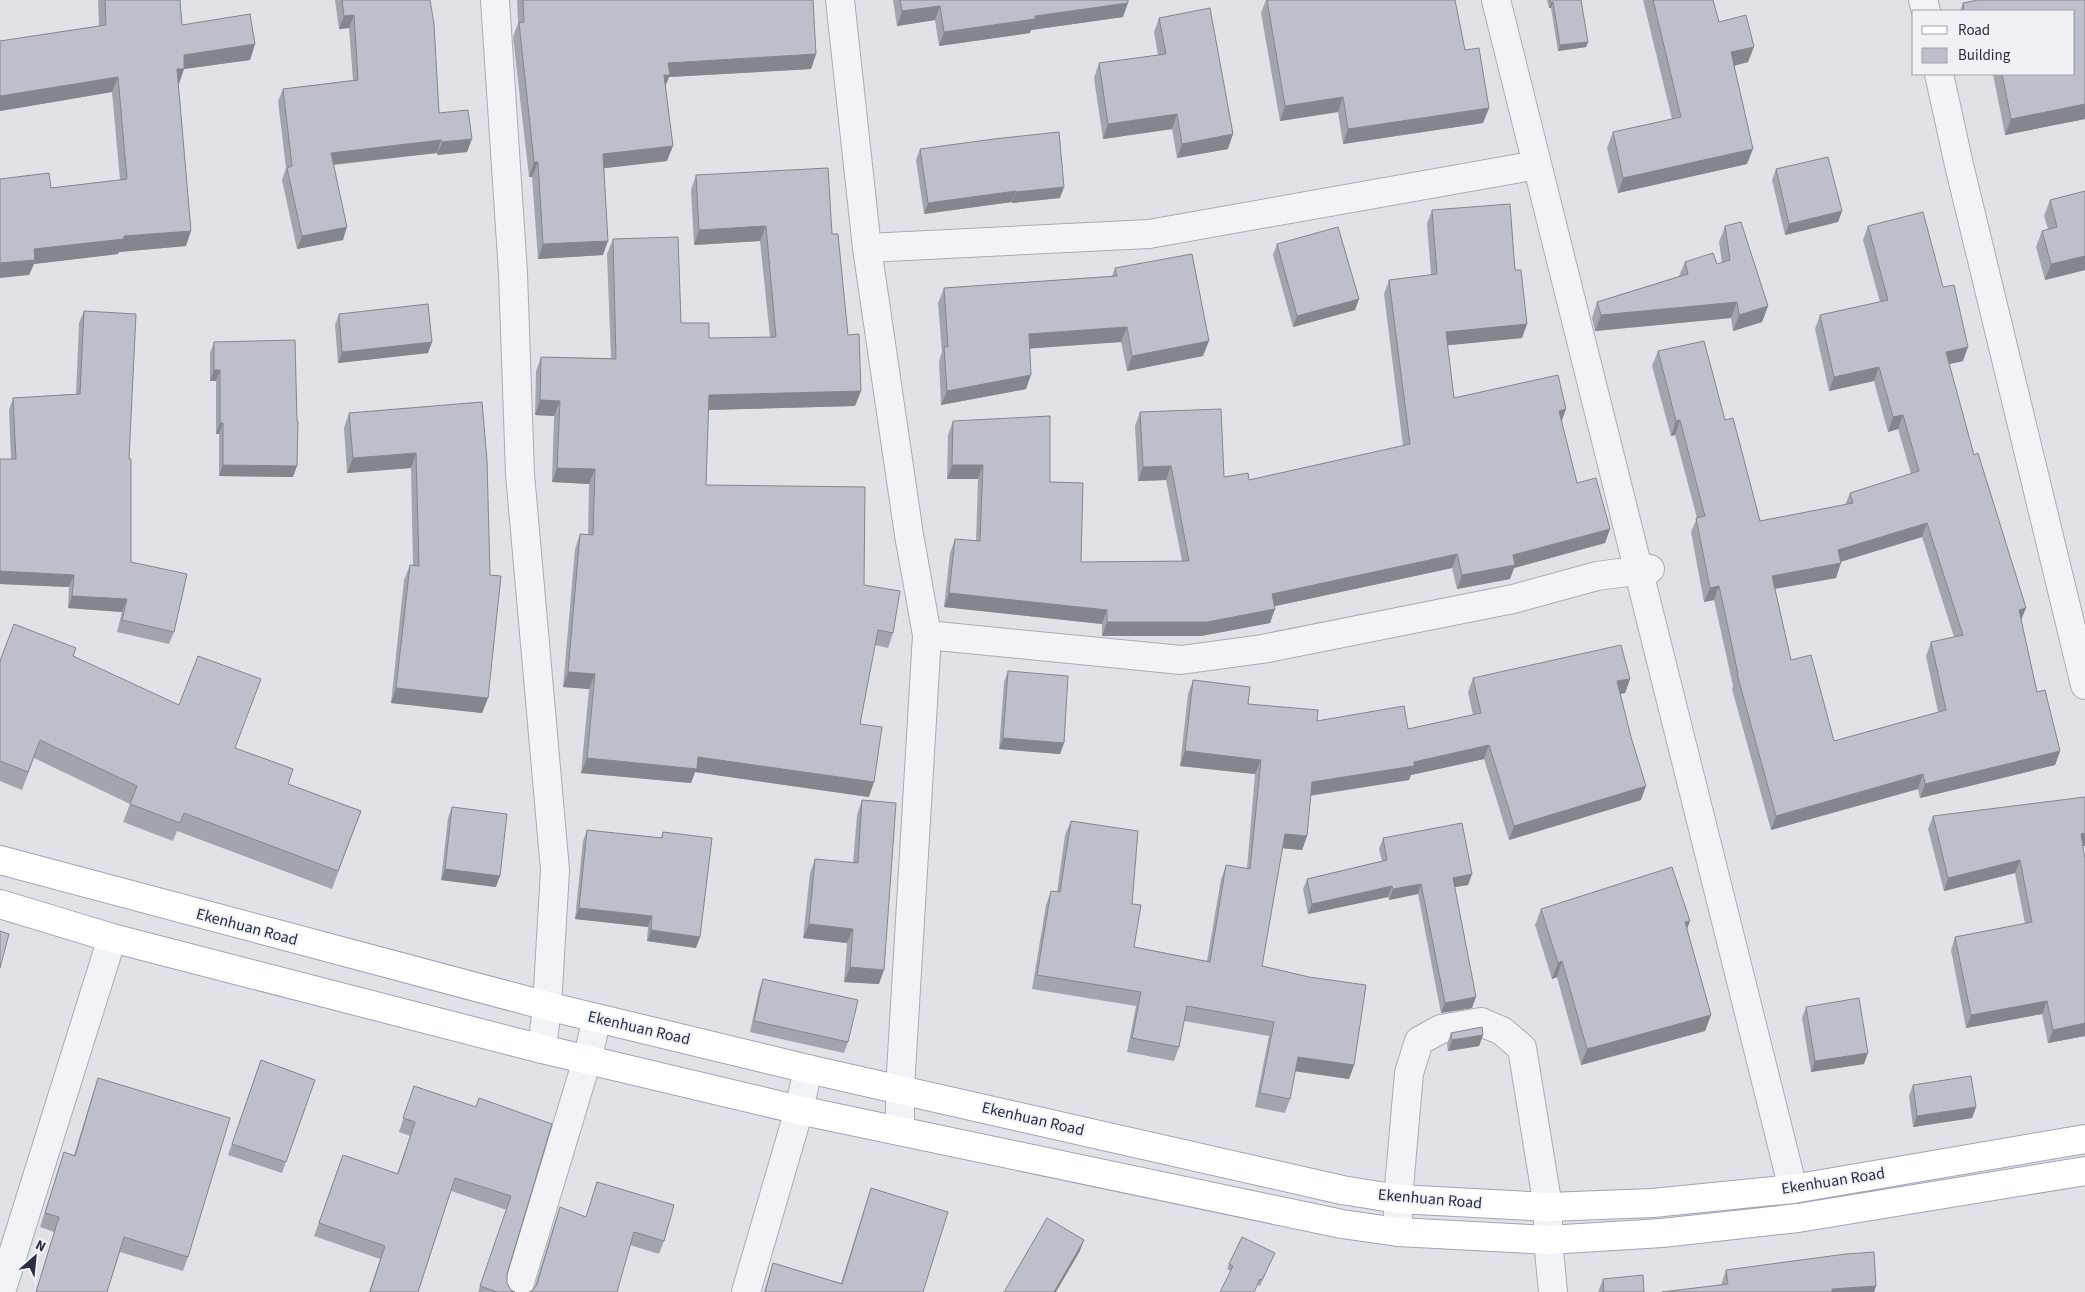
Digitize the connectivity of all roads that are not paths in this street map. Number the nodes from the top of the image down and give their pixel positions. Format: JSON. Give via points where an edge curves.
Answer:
{"nodes":[{"id":1,"x":495,"y":0,"type":"edge"},
{"id":2,"x":840,"y":0,"type":"edge"},
{"id":3,"x":1496,"y":0,"type":"edge"},
{"id":4,"x":1939,"y":75,"type":"edge"},
{"id":5,"x":1537,"y":165,"type":"junction"},
{"id":6,"x":867,"y":248,"type":"junction"},
{"id":7,"x":1650,"y":569,"type":"dead end"},
{"id":8,"x":927,"y":635,"type":"junction"},
{"id":9,"x":2084,"y":673,"type":"edge"},
{"id":10,"x":0,"y":860,"type":"edge"},
{"id":11,"x":0,"y":904,"type":"edge"},
{"id":12,"x":112,"y":938,"type":"junction"},
{"id":13,"x":547,"y":1006,"type":"junction"},
{"id":14,"x":597,"y":1018,"type":"junction"},
{"id":15,"x":542,"y":1049,"type":"junction"},
{"id":16,"x":587,"y":1060,"type":"junction"},
{"id":17,"x":808,"y":1068,"type":"junction"},
{"id":18,"x":900,"y":1089,"type":"junction"},
{"id":19,"x":799,"y":1110,"type":"junction"},
{"id":20,"x":900,"y":1131,"type":"junction"},
{"id":21,"x":2085,"y":1139,"type":"edge"},
{"id":22,"x":2085,"y":1171,"type":"edge"},
{"id":23,"x":1793,"y":1188,"type":"junction"},
{"id":24,"x":1398,"y":1199,"type":"junction"},
{"id":25,"x":1548,"y":1207,"type":"junction"},
{"id":26,"x":1398,"y":1232,"type":"junction"},
{"id":27,"x":1548,"y":1240,"type":"junction"},
{"id":28,"x":1,"y":1292,"type":"edge"},
{"id":29,"x":517,"y":1292,"type":"edge"},
{"id":30,"x":746,"y":1292,"type":"edge"},
{"id":31,"x":1553,"y":1292,"type":"edge"}],
"edges":[{"from":1,"to":13,"type":"street","via":[[513,273],[520,474],[555,870]]},
{"from":2,"to":6,"type":"street"},
{"from":3,"to":5,"type":"street"},
{"from":4,"to":9,"type":"street"},
{"from":5,"to":6,"type":"street","via":[[1149,234]]},
{"from":5,"to":23,"type":"street"},
{"from":6,"to":8,"type":"street"},
{"from":7,"to":8,"type":"street","via":[[1597,576],[1513,599],[1262,649],[1182,660]]},
{"from":8,"to":18,"type":"street"},
{"from":10,"to":13,"type":"main road","name":"Ekenhuan Road"},
{"from":11,"to":12,"type":"main road","name":"Ekenhuan Road"},
{"from":12,"to":15,"type":"main road","name":"Ekenhuan Road"},
{"from":12,"to":28,"type":"street"},
{"from":13,"to":14,"type":"main road","name":"Ekenhuan Road"},
{"from":13,"to":15,"type":"street"},
{"from":14,"to":16,"type":"street"},
{"from":14,"to":17,"type":"main road","name":"Ekenhuan Road"},
{"from":15,"to":16,"type":"main road","name":"Ekenhuan Road"},
{"from":16,"to":19,"type":"main road","name":"Ekenhuan Road"},
{"from":16,"to":29,"type":"street"},
{"from":17,"to":18,"type":"main road","name":"Ekenhuan Road"},
{"from":17,"to":19,"type":"street"},
{"from":18,"to":20,"type":"street"},
{"from":18,"to":24,"type":"main road","name":"Ekenhuan Road","via":[[1342,1190]]},
{"from":19,"to":20,"type":"main road","name":"Ekenhuan Road"},
{"from":19,"to":30,"type":"street"},
{"from":20,"to":26,"type":"main road","name":"Ekenhuan Road","via":[[1342,1224]]},
{"from":21,"to":23,"type":"main road","name":"Ekenhuan Road"},
{"from":22,"to":27,"type":"main road","name":"Ekenhuan Road","via":[[1798,1218],[1662,1233]]},
{"from":23,"to":25,"type":"main road","name":"Ekenhuan Road","via":[[1653,1203]]},
{"from":24,"to":25,"type":"main road","name":"Ekenhuan Road"},
{"from":24,"to":25,"type":"street","via":[[1409,1073],[1419,1041],[1441,1029],[1481,1022],[1502,1032],[1522,1048]]},
{"from":24,"to":26,"type":"street"},
{"from":25,"to":27,"type":"street"},
{"from":26,"to":27,"type":"main road","name":"Ekenhuan Road"},
{"from":27,"to":31,"type":"street"}]}
